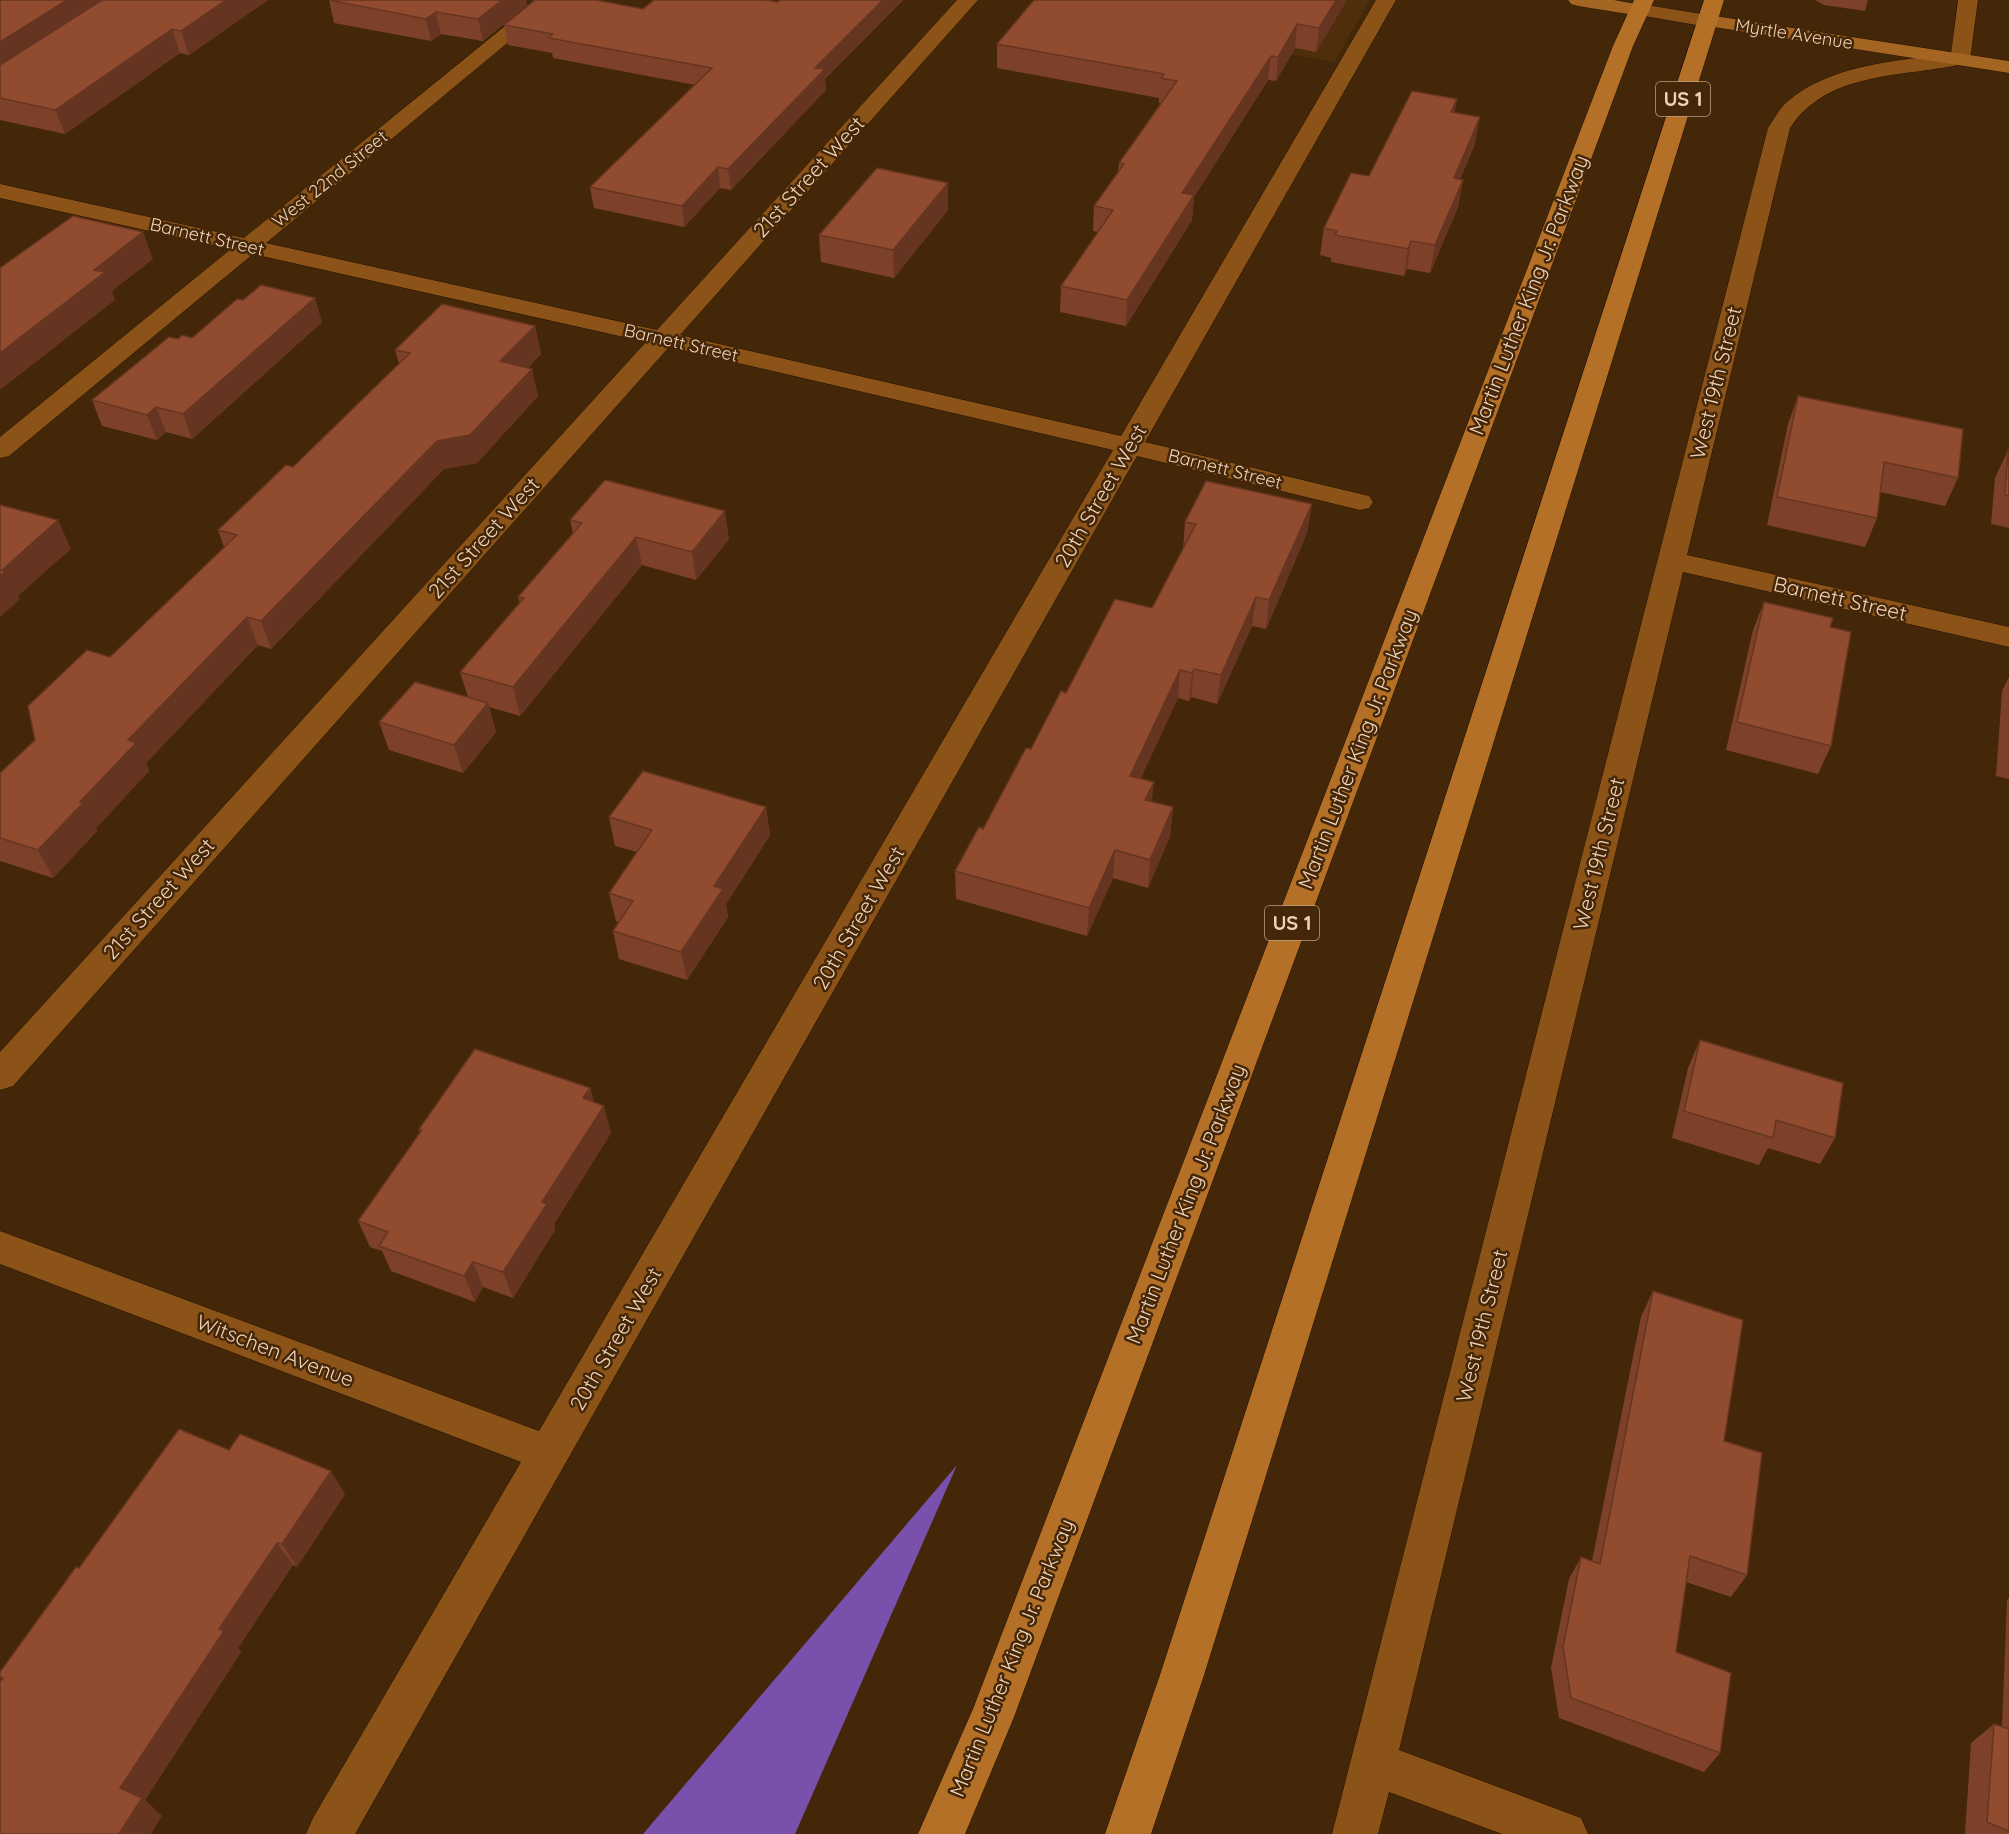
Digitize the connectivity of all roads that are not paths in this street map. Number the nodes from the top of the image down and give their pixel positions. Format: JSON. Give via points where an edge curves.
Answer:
{"nodes":[{"id":1,"x":549,"y":0,"type":"edge"},
{"id":2,"x":968,"y":0,"type":"edge"},
{"id":3,"x":1386,"y":0,"type":"edge"},
{"id":4,"x":1578,"y":0,"type":"edge"},
{"id":5,"x":1968,"y":0,"type":"edge"},
{"id":6,"x":1642,"y":5,"type":"edge"},
{"id":7,"x":1711,"y":10,"type":"edge"},
{"id":8,"x":1960,"y":59,"type":"junction"},
{"id":9,"x":2009,"y":67,"type":"edge"},
{"id":10,"x":0,"y":191,"type":"edge"},
{"id":11,"x":247,"y":247,"type":"junction"},
{"id":12,"x":663,"y":338,"type":"junction"},
{"id":13,"x":1131,"y":445,"type":"junction"},
{"id":14,"x":0,"y":450,"type":"edge"},
{"id":15,"x":1360,"y":502,"type":"dead end"},
{"id":16,"x":1672,"y":561,"type":"junction"},
{"id":17,"x":2009,"y":637,"type":"edge"},
{"id":18,"x":0,"y":1076,"type":"edge"},
{"id":19,"x":0,"y":1247,"type":"edge"},
{"id":20,"x":550,"y":1454,"type":"junction"},
{"id":21,"x":1373,"y":1763,"type":"junction"},
{"id":22,"x":329,"y":1834,"type":"edge"},
{"id":23,"x":941,"y":1834,"type":"edge"},
{"id":24,"x":1128,"y":1834,"type":"edge"},
{"id":25,"x":1355,"y":1834,"type":"edge"},
{"id":26,"x":1565,"y":1834,"type":"edge"}],
"edges":[{"from":1,"to":11,"type":"street","name":"West 22nd Street"},
{"from":2,"to":12,"type":"street","name":"21st Street West"},
{"from":3,"to":13,"type":"street","name":"20th Street West"},
{"from":4,"to":6,"type":"main road","name":"Myrtle Avenue"},
{"from":5,"to":8,"type":"street"},
{"from":6,"to":7,"type":"street","name":"Myrtle Avenue"},
{"from":6,"to":23,"type":"highway","name":"Martin Luther King Jr. Parkway","number":"US 1","via":[[1610,80],[992,1717]]},
{"from":7,"to":8,"type":"main road","name":"Myrtle Avenue"},
{"from":7,"to":24,"type":"highway","number":"US 1"},
{"from":8,"to":9,"type":"main road","name":"Myrtle Avenue"},
{"from":8,"to":16,"type":"street","name":"West 19th Street","via":[[1846,79],[1819,89],[1794,106],[1779,128]]},
{"from":10,"to":11,"type":"street","name":"Barnett Street"},
{"from":11,"to":12,"type":"street","name":"Barnett Street"},
{"from":11,"to":14,"type":"street","name":"West 22nd Street"},
{"from":12,"to":13,"type":"street","name":"Barnett Street"},
{"from":12,"to":18,"type":"street","name":"21st Street West"},
{"from":13,"to":15,"type":"street","name":"Barnett Street"},
{"from":13,"to":20,"type":"street","name":"20th Street West"},
{"from":16,"to":17,"type":"street","name":"Barnett Street"},
{"from":16,"to":21,"type":"street","name":"West 19th Street"},
{"from":19,"to":20,"type":"street","name":"Witschen Avenue"},
{"from":20,"to":22,"type":"street","name":"20th Street West"},
{"from":21,"to":25,"type":"street","name":"West 19th Street"},
{"from":21,"to":26,"type":"street"}]}
